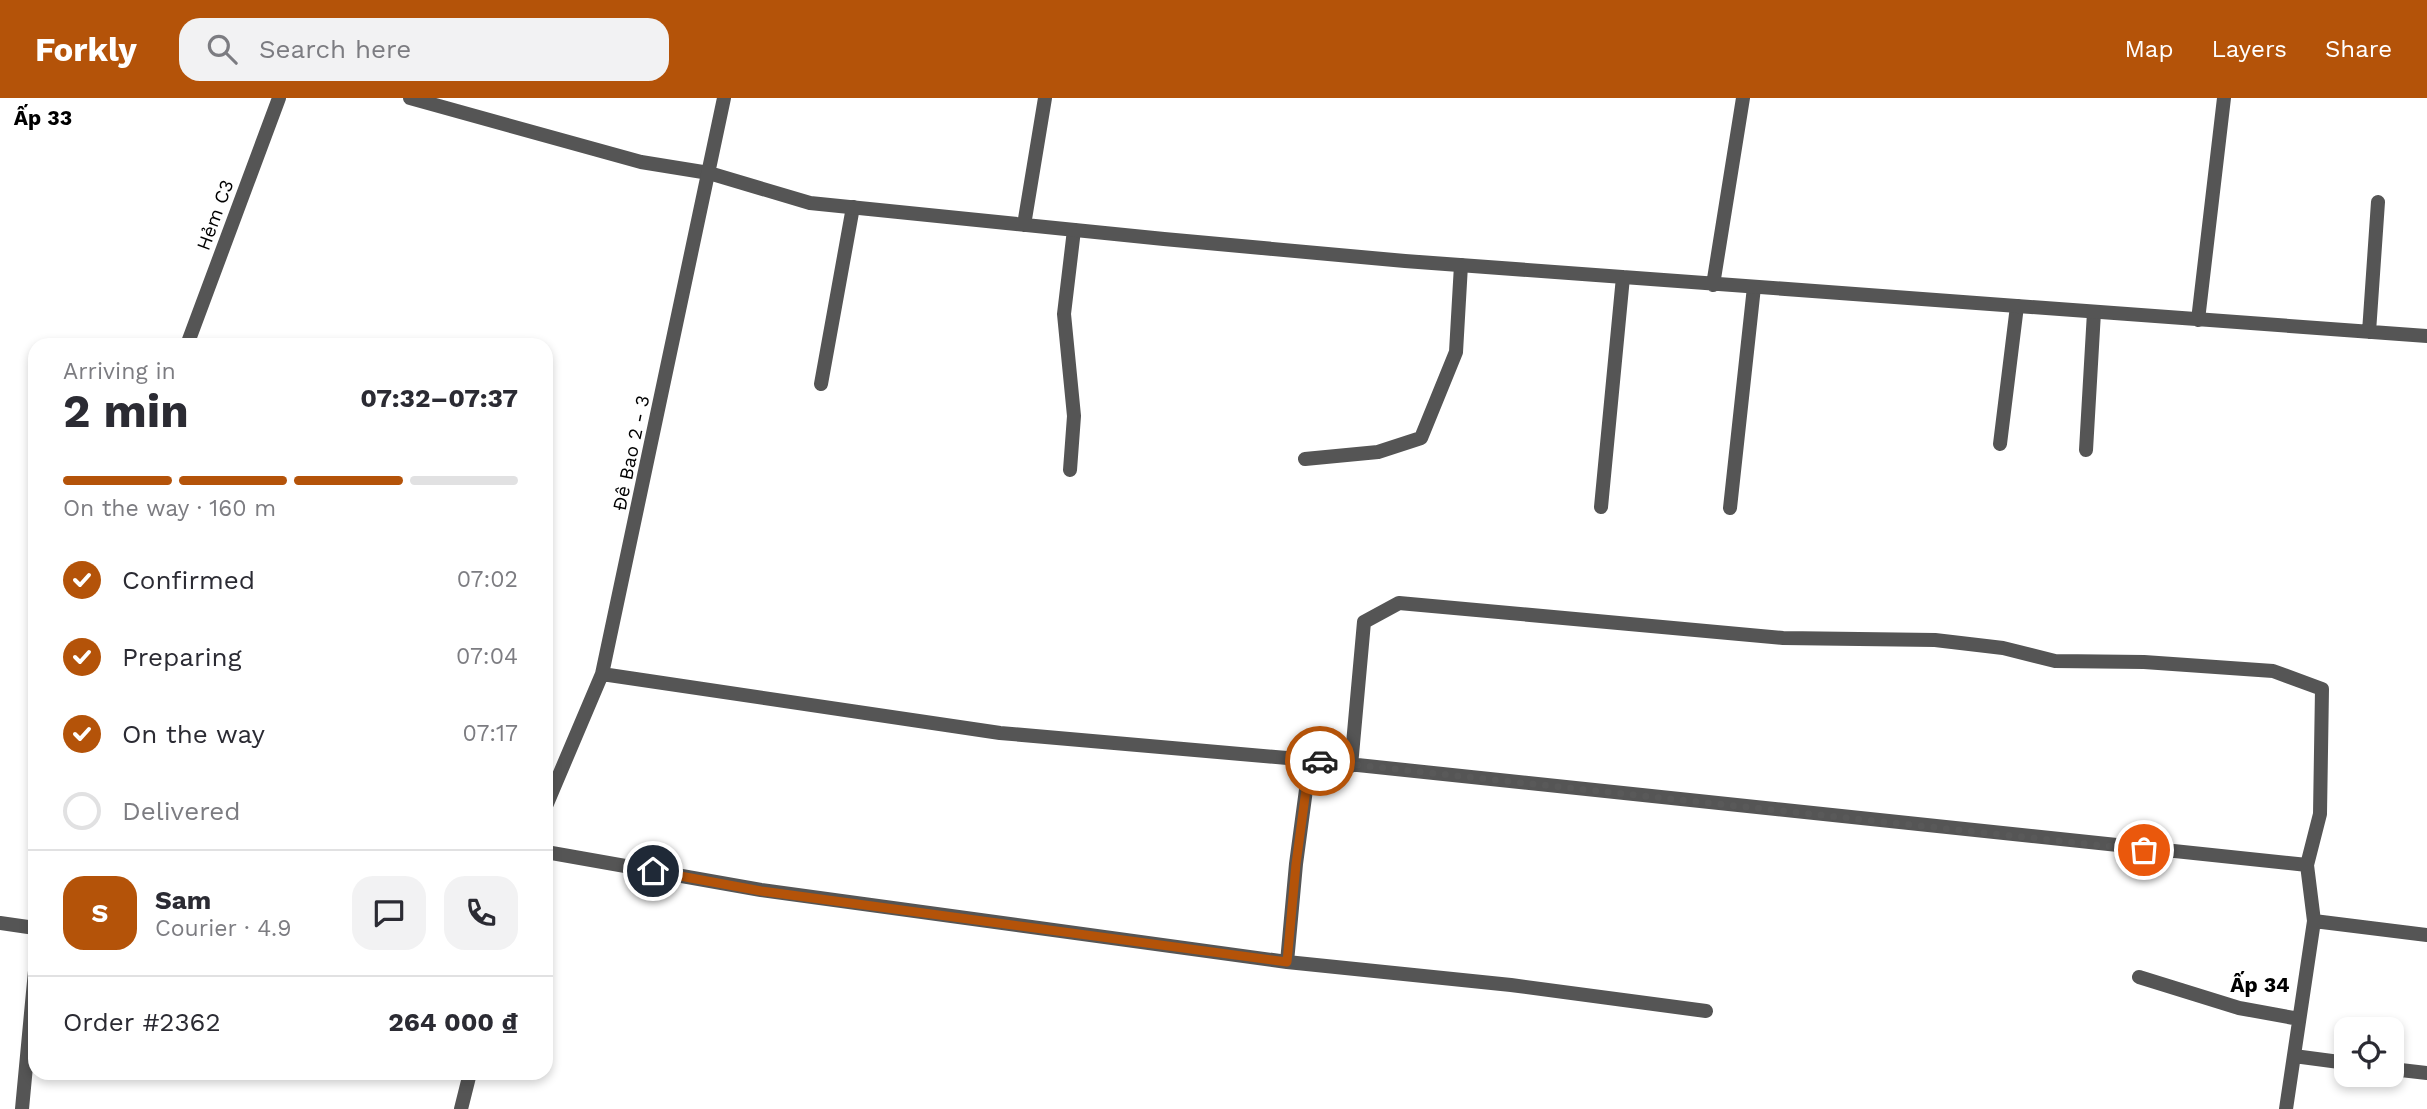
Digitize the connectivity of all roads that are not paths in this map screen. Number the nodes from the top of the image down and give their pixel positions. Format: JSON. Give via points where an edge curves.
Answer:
{"nodes":[{"id":1,"x":279,"y":98,"type":"edge"},
{"id":2,"x":410,"y":98,"type":"edge"},
{"id":3,"x":724,"y":98,"type":"edge"},
{"id":4,"x":1045,"y":98,"type":"edge"},
{"id":5,"x":1743,"y":98,"type":"edge"},
{"id":6,"x":2224,"y":98,"type":"edge"},
{"id":7,"x":709,"y":173,"type":"junction"},
{"id":8,"x":2378,"y":202,"type":"dead end"},
{"id":9,"x":853,"y":207,"type":"junction"},
{"id":10,"x":1024,"y":225,"type":"junction"},
{"id":11,"x":1074,"y":230,"type":"junction"},
{"id":12,"x":1461,"y":265,"type":"junction"},
{"id":13,"x":1623,"y":277,"type":"junction"},
{"id":14,"x":1713,"y":285,"type":"junction"},
{"id":15,"x":1754,"y":288,"type":"junction"},
{"id":16,"x":2017,"y":306,"type":"junction"},
{"id":17,"x":2094,"y":312,"type":"junction"},
{"id":18,"x":2198,"y":320,"type":"junction"},
{"id":19,"x":2369,"y":332,"type":"junction"},
{"id":20,"x":2427,"y":336,"type":"edge"},
{"id":21,"x":190,"y":338,"type":"edge"},
{"id":22,"x":821,"y":384,"type":"dead end"},
{"id":23,"x":2000,"y":444,"type":"dead end"},
{"id":24,"x":2086,"y":450,"type":"dead end"},
{"id":25,"x":1305,"y":459,"type":"dead end"},
{"id":26,"x":1070,"y":470,"type":"dead end"},
{"id":27,"x":1601,"y":507,"type":"dead end"},
{"id":28,"x":1730,"y":508,"type":"dead end"},
{"id":29,"x":602,"y":674,"type":"junction"},
{"id":30,"x":1310,"y":760,"type":"junction"},
{"id":31,"x":1351,"y":766,"type":"junction"},
{"id":32,"x":553,"y":790,"type":"edge"},
{"id":33,"x":553,"y":853,"type":"edge"},
{"id":34,"x":2307,"y":865,"type":"junction"},
{"id":35,"x":2314,"y":921,"type":"junction"},
{"id":36,"x":0,"y":923,"type":"edge"},
{"id":37,"x":28,"y":927,"type":"edge"},
{"id":38,"x":2427,"y":935,"type":"edge"},
{"id":39,"x":1287,"y":962,"type":"junction"},
{"id":40,"x":2139,"y":976,"type":"dead end"},
{"id":41,"x":1706,"y":1011,"type":"dead end"},
{"id":42,"x":2299,"y":1019,"type":"junction"},
{"id":43,"x":28,"y":1045,"type":"edge"},
{"id":44,"x":2294,"y":1056,"type":"junction"},
{"id":45,"x":2334,"y":1061,"type":"edge"},
{"id":46,"x":2404,"y":1070,"type":"edge"},
{"id":47,"x":2427,"y":1073,"type":"edge"},
{"id":48,"x":468,"y":1080,"type":"edge"},
{"id":49,"x":22,"y":1109,"type":"edge"},
{"id":50,"x":461,"y":1109,"type":"edge"},
{"id":51,"x":2286,"y":1109,"type":"edge"}],
"edges":[{"from":1,"to":21,"type":"street","name":"Hẻm C3"},
{"from":2,"to":7,"type":"street","via":[[641,162]]},
{"from":3,"to":7,"type":"street","name":"Đê Bao 2 - 3"},
{"from":4,"to":10,"type":"street"},
{"from":5,"to":14,"type":"street"},
{"from":6,"to":18,"type":"street"},
{"from":7,"to":9,"type":"street","via":[[810,203]]},
{"from":7,"to":29,"type":"street","name":"Đê Bao 2 - 3"},
{"from":8,"to":19,"type":"street"},
{"from":9,"to":10,"type":"street"},
{"from":9,"to":22,"type":"street"},
{"from":10,"to":11,"type":"street"},
{"from":11,"to":12,"type":"street"},
{"from":11,"to":26,"type":"street","via":[[1064,314],[1074,416]]},
{"from":12,"to":13,"type":"street"},
{"from":12,"to":25,"type":"street","via":[[1456,352],[1421,438],[1378,453]]},
{"from":13,"to":14,"type":"street"},
{"from":13,"to":27,"type":"street"},
{"from":14,"to":15,"type":"street"},
{"from":15,"to":16,"type":"street"},
{"from":15,"to":28,"type":"street"},
{"from":16,"to":17,"type":"street"},
{"from":16,"to":23,"type":"street"},
{"from":17,"to":18,"type":"street"},
{"from":17,"to":24,"type":"street"},
{"from":18,"to":19,"type":"street"},
{"from":19,"to":20,"type":"street"},
{"from":29,"to":30,"type":"street","via":[[1000,733]]},
{"from":29,"to":32,"type":"street","name":"Đê Bao 2 - 3"},
{"from":30,"to":31,"type":"street"},
{"from":30,"to":39,"type":"street"},
{"from":31,"to":34,"type":"street"},
{"from":31,"to":34,"type":"street","via":[[1364,622],[1399,603],[1783,638],[1935,640],[2003,648],[2055,661],[2273,671],[2322,689],[2319,814]]},
{"from":33,"to":39,"type":"street","via":[[761,891]]},
{"from":34,"to":35,"type":"street"},
{"from":35,"to":38,"type":"street"},
{"from":35,"to":42,"type":"street"},
{"from":36,"to":37,"type":"street"},
{"from":39,"to":41,"type":"street"},
{"from":40,"to":42,"type":"street","via":[[2239,1008]]},
{"from":42,"to":44,"type":"street"},
{"from":43,"to":49,"type":"street"},
{"from":44,"to":45,"type":"street"},
{"from":44,"to":51,"type":"street"},
{"from":46,"to":47,"type":"street"},
{"from":48,"to":50,"type":"street"}]}
